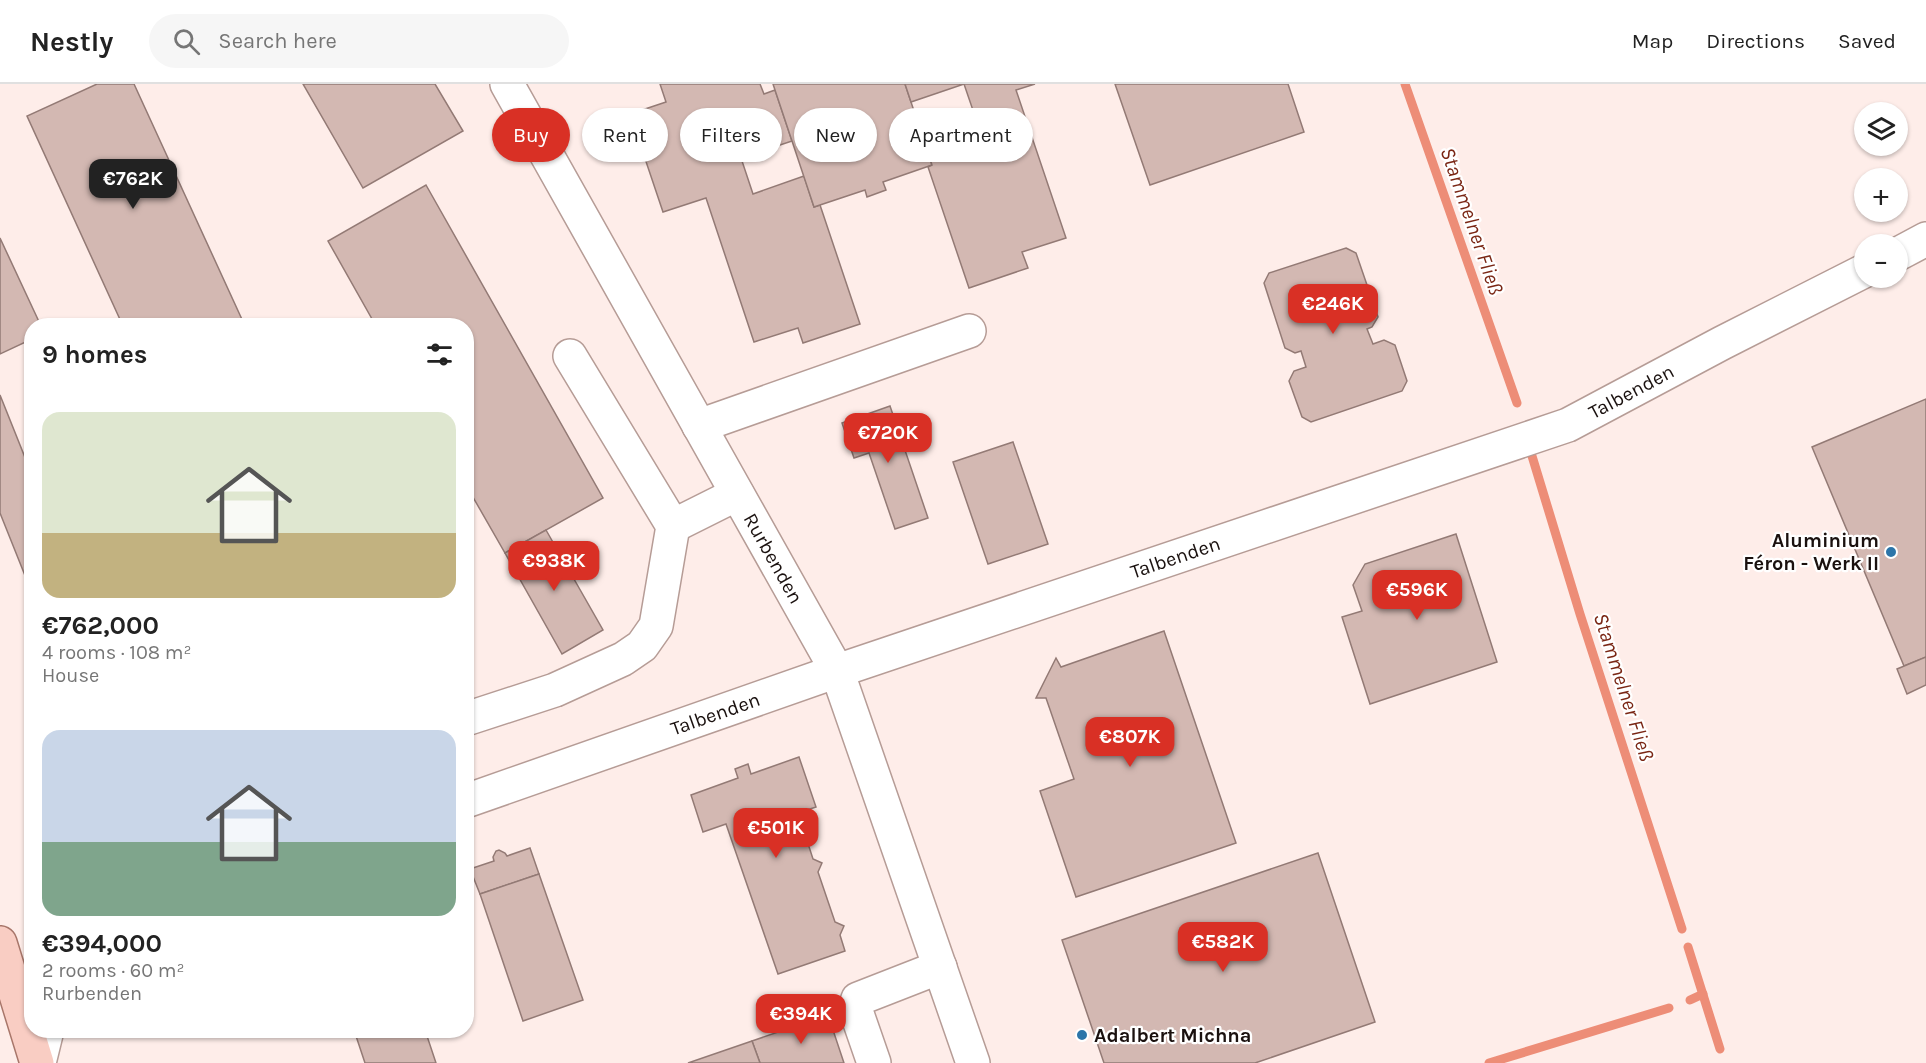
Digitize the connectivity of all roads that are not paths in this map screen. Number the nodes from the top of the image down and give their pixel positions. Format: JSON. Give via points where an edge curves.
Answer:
{"nodes":[{"id":1,"x":507,"y":84,"type":"edge"},
{"id":2,"x":1926,"y":239,"type":"edge"},
{"id":3,"x":1908,"y":249,"type":"edge"},
{"id":4,"x":1854,"y":275,"type":"edge"},
{"id":5,"x":969,"y":331,"type":"dead end"},
{"id":6,"x":570,"y":356,"type":"dead end"},
{"id":7,"x":699,"y":426,"type":"junction"},
{"id":8,"x":737,"y":494,"type":"junction"},
{"id":9,"x":673,"y":526,"type":"junction"},
{"id":10,"x":837,"y":671,"type":"junction"},
{"id":11,"x":474,"y":716,"type":"edge"},
{"id":12,"x":474,"y":798,"type":"edge"},
{"id":13,"x":0,"y":943,"type":"edge"},
{"id":14,"x":940,"y":967,"type":"junction"},
{"id":15,"x":24,"y":1019,"type":"edge"},
{"id":16,"x":30,"y":1038,"type":"edge"},
{"id":17,"x":45,"y":1038,"type":"edge"},
{"id":18,"x":38,"y":1063,"type":"edge"},
{"id":19,"x":874,"y":1063,"type":"edge"},
{"id":20,"x":973,"y":1063,"type":"edge"}],
"edges":[{"from":1,"to":7,"type":"street","name":"Rurbenden"},
{"from":2,"to":3,"type":"street"},
{"from":4,"to":10,"type":"street","name":"Talbenden","via":[[1568,425]]},
{"from":5,"to":7,"type":"street"},
{"from":6,"to":9,"type":"street"},
{"from":7,"to":8,"type":"street","name":"Rurbenden"},
{"from":8,"to":9,"type":"street"},
{"from":8,"to":10,"type":"street","name":"Rurbenden"},
{"from":9,"to":11,"type":"street","via":[[656,626],[642,646],[623,659],[555,690]]},
{"from":10,"to":12,"type":"street","name":"Talbenden"},
{"from":10,"to":14,"type":"street","name":"Rurbenden"},
{"from":13,"to":15,"type":"main road"},
{"from":14,"to":19,"type":"street","via":[[858,999],[855,1008]]},
{"from":14,"to":20,"type":"street","name":"Rurbenden"},
{"from":16,"to":18,"type":"main road"},
{"from":17,"to":18,"type":"street"}]}
